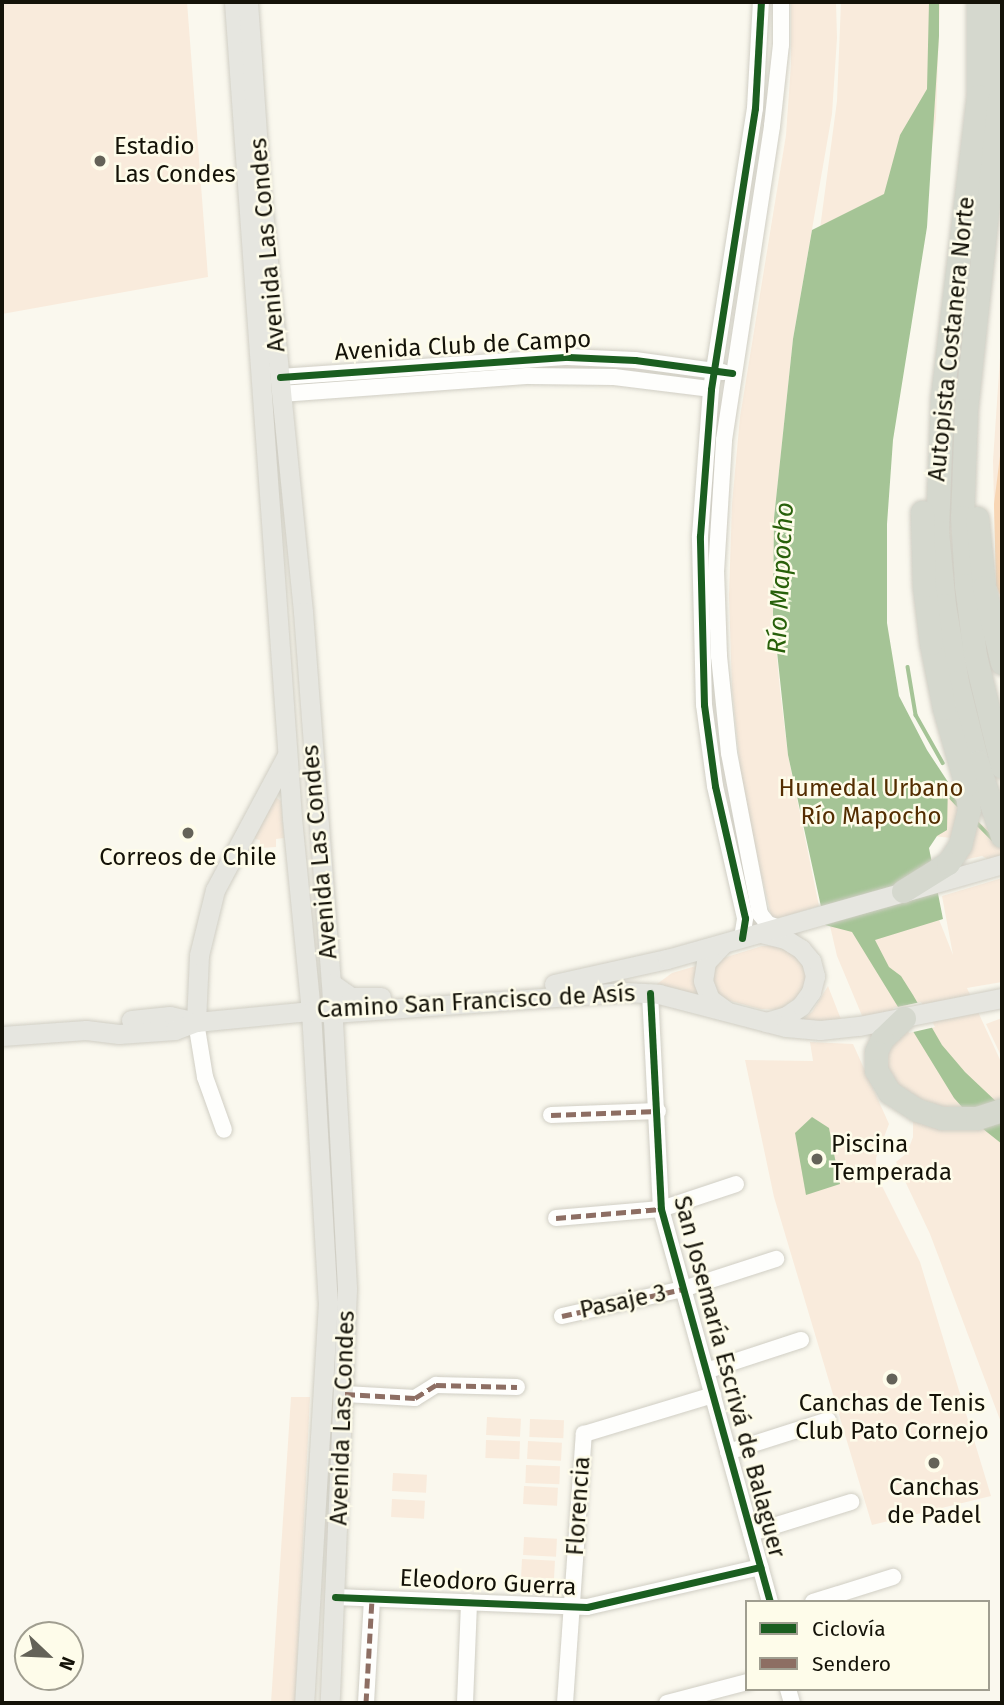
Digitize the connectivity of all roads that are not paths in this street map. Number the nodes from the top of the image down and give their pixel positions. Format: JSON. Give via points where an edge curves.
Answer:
{"nodes":[{"id":1,"x":234,"y":2,"type":"edge"},
{"id":2,"x":248,"y":2,"type":"edge"},
{"id":3,"x":761,"y":2,"type":"edge"},
{"id":4,"x":781,"y":2,"type":"edge"},
{"id":5,"x":978,"y":2,"type":"edge"},
{"id":6,"x":999,"y":2,"type":"edge"},
{"id":7,"x":947,"y":357,"type":"junction"},
{"id":8,"x":529,"y":358,"type":"junction"},
{"id":9,"x":635,"y":360,"type":"junction"},
{"id":10,"x":971,"y":362,"type":"junction"},
{"id":11,"x":400,"y":367,"type":"junction"},
{"id":12,"x":713,"y":371,"type":"junction"},
{"id":13,"x":732,"y":373,"type":"junction"},
{"id":14,"x":530,"y":376,"type":"junction"},
{"id":15,"x":634,"y":379,"type":"junction"},
{"id":16,"x":402,"y":385,"type":"junction"},
{"id":17,"x":280,"y":386,"type":"junction"},
{"id":18,"x":710,"y":389,"type":"junction"},
{"id":19,"x":281,"y":642,"type":"junction"},
{"id":20,"x":1002,"y":663,"type":"edge"},
{"id":21,"x":306,"y":666,"type":"junction"},
{"id":22,"x":288,"y":754,"type":"junction"},
{"id":23,"x":1002,"y":767,"type":"edge"},
{"id":24,"x":1002,"y":836,"type":"edge"},
{"id":25,"x":1002,"y":864,"type":"edge"},
{"id":26,"x":904,"y":891,"type":"junction"},
{"id":27,"x":751,"y":935,"type":"junction"},
{"id":28,"x":667,"y":959,"type":"junction"},
{"id":29,"x":331,"y":983,"type":"junction"},
{"id":30,"x":650,"y":993,"type":"junction"},
{"id":31,"x":995,"y":1000,"type":"edge"},
{"id":32,"x":311,"y":1011,"type":"junction"},
{"id":33,"x":726,"y":1011,"type":"junction"},
{"id":34,"x":333,"y":1013,"type":"junction"},
{"id":35,"x":904,"y":1018,"type":"junction"},
{"id":36,"x":196,"y":1022,"type":"junction"},
{"id":37,"x":761,"y":1022,"type":"junction"},
{"id":38,"x":2,"y":1036,"type":"edge"},
{"id":39,"x":1002,"y":1110,"type":"edge"},
{"id":40,"x":658,"y":1111,"type":"junction"},
{"id":41,"x":551,"y":1115,"type":"dead end"},
{"id":42,"x":224,"y":1130,"type":"dead end"},
{"id":43,"x":737,"y":1184,"type":"dead end"},
{"id":44,"x":661,"y":1209,"type":"junction"},
{"id":45,"x":556,"y":1218,"type":"dead end"},
{"id":46,"x":776,"y":1259,"type":"dead end"},
{"id":47,"x":683,"y":1289,"type":"junction"},
{"id":48,"x":562,"y":1316,"type":"dead end"},
{"id":49,"x":802,"y":1340,"type":"dead end"},
{"id":50,"x":706,"y":1371,"type":"junction"},
{"id":51,"x":517,"y":1387,"type":"dead end"},
{"id":52,"x":345,"y":1394,"type":"junction"},
{"id":53,"x":713,"y":1395,"type":"junction"},
{"id":54,"x":828,"y":1420,"type":"dead end"},
{"id":55,"x":728,"y":1452,"type":"junction"},
{"id":56,"x":851,"y":1502,"type":"dead end"},
{"id":57,"x":313,"y":1530,"type":"junction"},
{"id":58,"x":751,"y":1534,"type":"junction"},
{"id":59,"x":337,"y":1557,"type":"junction"},
{"id":60,"x":760,"y":1567,"type":"junction"},
{"id":61,"x":893,"y":1577,"type":"dead end"},
{"id":62,"x":335,"y":1597,"type":"junction"},
{"id":63,"x":372,"y":1598,"type":"junction"},
{"id":64,"x":769,"y":1600,"type":"edge"},
{"id":65,"x":819,"y":1600,"type":"edge"},
{"id":66,"x":468,"y":1602,"type":"junction"},
{"id":67,"x":573,"y":1608,"type":"junction"},
{"id":68,"x":745,"y":1683,"type":"edge"},
{"id":69,"x":691,"y":1700,"type":"edge"},
{"id":70,"x":304,"y":1703,"type":"edge"},
{"id":71,"x":330,"y":1703,"type":"edge"},
{"id":72,"x":366,"y":1703,"type":"edge"},
{"id":73,"x":465,"y":1703,"type":"edge"},
{"id":74,"x":565,"y":1703,"type":"edge"},
{"id":75,"x":667,"y":1703,"type":"edge"}],
"edges":[{"from":1,"to":19,"type":"main road","name":"Avenida Las Condes"},
{"from":2,"to":17,"type":"main road","name":"Avenida Las Condes"},
{"from":3,"to":12,"type":"street","via":[[755,108]]},
{"from":4,"to":13,"type":"street","via":[[772,126]]},
{"from":5,"to":7,"type":"highway","name":"Autopista Costanera Norte","via":[[978,96]]},
{"from":6,"to":10,"type":"highway","name":"Autopista Costanera Norte","via":[[999,100]]},
{"from":7,"to":24,"type":"highway","name":"Autopista Costanera Norte","via":[[937,488],[940,568],[957,682]]},
{"from":7,"to":26,"type":"highway","via":[[925,454],[922,556],[931,643],[969,810],[960,845],[948,863]]},
{"from":8,"to":9,"type":"street","name":"Avenida Club de Campo"},
{"from":8,"to":11,"type":"street","name":"Avenida Club de Campo"},
{"from":8,"to":14,"type":"street"},
{"from":9,"to":12,"type":"street","name":"Avenida Club de Campo"},
{"from":9,"to":15,"type":"street"},
{"from":10,"to":20,"type":"highway","via":[[981,565]]},
{"from":10,"to":23,"type":"highway","name":"Autopista Costanera Norte","via":[[963,461],[963,551],[975,654]]},
{"from":11,"to":16,"type":"street"},
{"from":11,"to":17,"type":"street","name":"Avenida Club de Campo"},
{"from":12,"to":13,"type":"street","name":"Avenida Club de Campo"},
{"from":12,"to":18,"type":"street"},
{"from":13,"to":27,"type":"street","via":[[716,529],[716,610],[723,708],[763,920]]},
{"from":14,"to":15,"type":"street","name":"Avenida Club de Campo"},
{"from":14,"to":16,"type":"street","name":"Avenida Club de Campo"},
{"from":15,"to":18,"type":"street","name":"Avenida Club de Campo"},
{"from":16,"to":17,"type":"street","name":"Avenida Club de Campo"},
{"from":17,"to":21,"type":"main road","name":"Avenida Las Condes"},
{"from":18,"to":27,"type":"street","via":[[700,536],[702,665],[715,786]]},
{"from":19,"to":21,"type":"main road","via":[[295,648]]},
{"from":19,"to":22,"type":"main road","name":"Avenida Las Condes"},
{"from":21,"to":29,"type":"main road","name":"Avenida Las Condes"},
{"from":22,"to":32,"type":"main road","name":"Avenida Las Condes"},
{"from":22,"to":36,"type":"main road","via":[[212,900],[199,955]]},
{"from":25,"to":26,"type":"main road","name":"Camino San Francisco de Asís"},
{"from":26,"to":27,"type":"main road","name":"Camino San Francisco de Asís"},
{"from":27,"to":28,"type":"main road","name":"Camino San Francisco de Asís"},
{"from":27,"to":33,"type":"main road","via":[[711,954],[703,971],[706,990]]},
{"from":27,"to":37,"type":"main road","via":[[785,939],[801,948],[815,976],[801,1006],[778,1019]]},
{"from":28,"to":29,"type":"main road","name":"Camino San Francisco de Asís","via":[[545,985],[359,998],[344,994]]},
{"from":28,"to":30,"type":"main road","via":[[655,971]]},
{"from":29,"to":34,"type":"main road","name":"Avenida Las Condes"},
{"from":30,"to":33,"type":"main road","name":"Camino San Francisco de Asís"},
{"from":30,"to":34,"type":"main road","name":"Camino San Francisco de Asís","via":[[585,993]]},
{"from":30,"to":40,"type":"street","name":"San Josemaría Escrivá de Balaguer"},
{"from":31,"to":35,"type":"main road","name":"Camino San Francisco de Asís"},
{"from":32,"to":34,"type":"main road","name":"Camino San Francisco de Asís"},
{"from":32,"to":36,"type":"main road","name":"Camino San Francisco de Asís"},
{"from":32,"to":57,"type":"main road","name":"Avenida Las Condes","via":[[328,1302]]},
{"from":33,"to":37,"type":"main road","name":"Camino San Francisco de Asís"},
{"from":34,"to":52,"type":"main road","name":"Avenida Las Condes","via":[[348,1321]]},
{"from":35,"to":37,"type":"main road","name":"Camino San Francisco de Asís","via":[[810,1030]]},
{"from":35,"to":39,"type":"highway","via":[[882,1039],[876,1052],[876,1070],[889,1092],[917,1110],[942,1118],[977,1118]]},
{"from":36,"to":38,"type":"main road","name":"Camino San Francisco de Asís","via":[[165,1017],[108,1022],[86,1030]]},
{"from":36,"to":42,"type":"street","via":[[205,1077]]},
{"from":40,"to":41,"type":"street"},
{"from":40,"to":44,"type":"street","name":"San Josemaría Escrivá de Balaguer"},
{"from":43,"to":44,"type":"street"},
{"from":44,"to":45,"type":"street"},
{"from":44,"to":47,"type":"street","name":"San Josemaría Escrivá de Balaguer"},
{"from":46,"to":47,"type":"street","name":"Pasaje 3"},
{"from":47,"to":48,"type":"street","name":"Pasaje 3"},
{"from":47,"to":50,"type":"street","name":"San Josemaría Escrivá de Balaguer"},
{"from":49,"to":50,"type":"street"},
{"from":50,"to":53,"type":"street","name":"San Josemaría Escrivá de Balaguer"},
{"from":51,"to":52,"type":"street","via":[[436,1385],[415,1398]]},
{"from":52,"to":59,"type":"main road","name":"Avenida Las Condes"},
{"from":53,"to":55,"type":"street","name":"San Josemaría Escrivá de Balaguer"},
{"from":53,"to":67,"type":"street","name":"Florencia","via":[[583,1434]]},
{"from":54,"to":55,"type":"street"},
{"from":55,"to":58,"type":"street","name":"San Josemaría Escrivá de Balaguer"},
{"from":56,"to":58,"type":"street"},
{"from":57,"to":59,"type":"main road","via":[[331,1538]]},
{"from":57,"to":70,"type":"main road","name":"Avenida Las Condes"},
{"from":58,"to":60,"type":"street","name":"San Josemaría Escrivá de Balaguer"},
{"from":59,"to":62,"type":"main road","name":"Avenida Las Condes"},
{"from":60,"to":64,"type":"street","name":"San Josemaría Escrivá de Balaguer"},
{"from":60,"to":67,"type":"street","name":"Eleodoro Guerra"},
{"from":61,"to":65,"type":"street"},
{"from":62,"to":63,"type":"street","name":"Eleodoro Guerra"},
{"from":62,"to":71,"type":"main road","name":"Avenida Las Condes"},
{"from":63,"to":66,"type":"street","name":"Eleodoro Guerra"},
{"from":63,"to":72,"type":"street"},
{"from":66,"to":67,"type":"street","name":"Eleodoro Guerra"},
{"from":66,"to":73,"type":"street"},
{"from":67,"to":74,"type":"street","name":"Florencia"},
{"from":68,"to":69,"type":"street"},
{"from":69,"to":75,"type":"street"}]}
